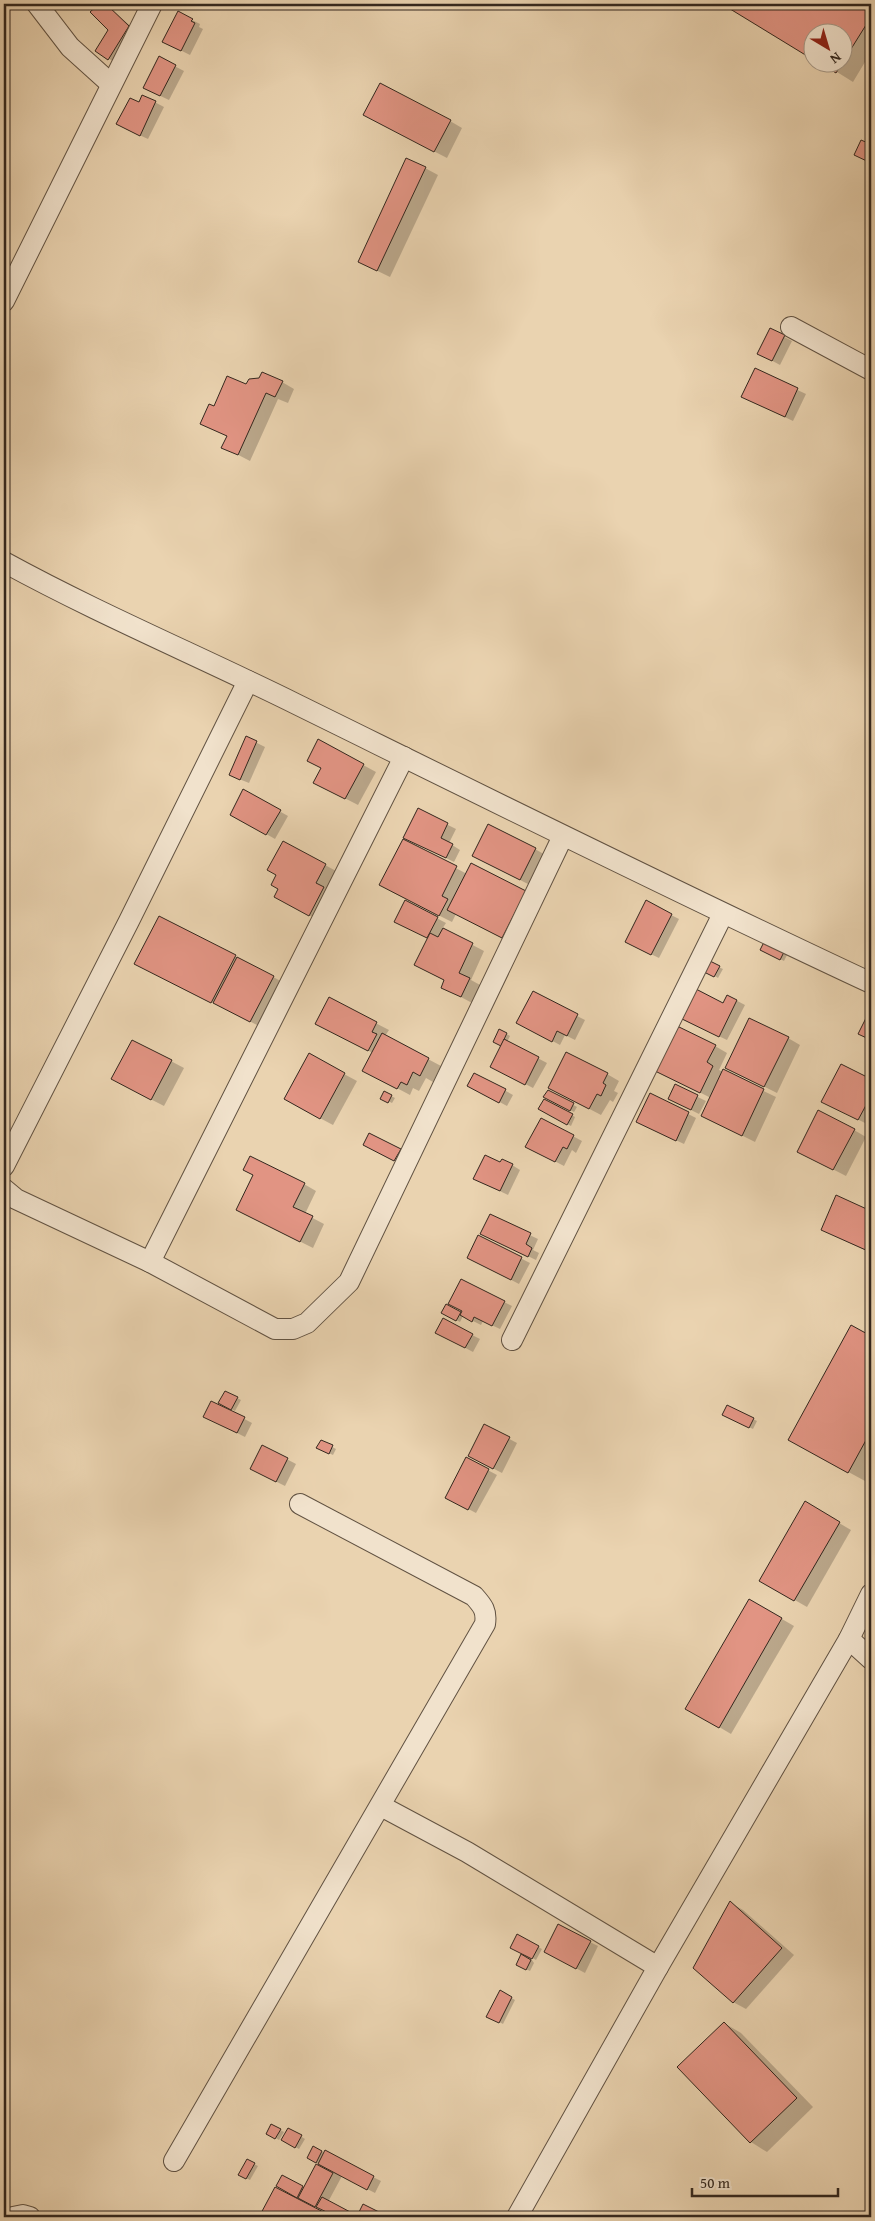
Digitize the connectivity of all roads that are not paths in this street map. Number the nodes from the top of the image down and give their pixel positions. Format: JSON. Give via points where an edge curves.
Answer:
{"nodes":[{"id":1,"x":37,"y":4,"type":"edge"},
{"id":2,"x":152,"y":4,"type":"edge"},
{"id":3,"x":111,"y":84,"type":"junction"},
{"id":4,"x":4,"y":300,"type":"edge"},
{"id":5,"x":791,"y":327,"type":"dead end"},
{"id":6,"x":871,"y":370,"type":"edge"},
{"id":7,"x":4,"y":562,"type":"edge"},
{"id":8,"x":248,"y":680,"type":"junction"},
{"id":9,"x":404,"y":757,"type":"junction"},
{"id":10,"x":564,"y":836,"type":"junction"},
{"id":11,"x":723,"y":914,"type":"junction"},
{"id":12,"x":871,"y":983,"type":"edge"},
{"id":13,"x":4,"y":1166,"type":"edge"},
{"id":14,"x":4,"y":1189,"type":"edge"},
{"id":15,"x":150,"y":1262,"type":"junction"},
{"id":16,"x":512,"y":1340,"type":"dead end"},
{"id":17,"x":300,"y":1504,"type":"dead end"},
{"id":18,"x":871,"y":1594,"type":"edge"},
{"id":19,"x":849,"y":1639,"type":"junction"},
{"id":20,"x":871,"y":1659,"type":"edge"},
{"id":21,"x":381,"y":1806,"type":"junction"},
{"id":22,"x":658,"y":1967,"type":"junction"},
{"id":23,"x":174,"y":2161,"type":"dead end"},
{"id":24,"x":13,"y":2217,"type":"edge"},
{"id":25,"x":30,"y":2217,"type":"edge"},
{"id":26,"x":517,"y":2217,"type":"edge"}],
"edges":[{"from":1,"to":3,"type":"street","via":[[70,47]]},
{"from":2,"to":3,"type":"street"},
{"from":3,"to":4,"type":"street"},
{"from":5,"to":6,"type":"street"},
{"from":7,"to":8,"type":"street","via":[[60,593]]},
{"from":8,"to":9,"type":"street"},
{"from":8,"to":13,"type":"street"},
{"from":9,"to":10,"type":"street"},
{"from":9,"to":15,"type":"street"},
{"from":10,"to":11,"type":"street"},
{"from":10,"to":15,"type":"street","via":[[349,1282],[307,1323],[293,1329],[275,1329]]},
{"from":11,"to":12,"type":"street"},
{"from":11,"to":16,"type":"street"},
{"from":14,"to":15,"type":"street","via":[[16,1199]]},
{"from":17,"to":21,"type":"street","via":[[474,1596],[487,1615],[485,1624]]},
{"from":18,"to":19,"type":"street"},
{"from":19,"to":20,"type":"street"},
{"from":19,"to":22,"type":"street"},
{"from":21,"to":22,"type":"street","via":[[467,1852]]},
{"from":21,"to":23,"type":"street"},
{"from":22,"to":26,"type":"street"},
{"from":24,"to":25,"type":"street"}]}
